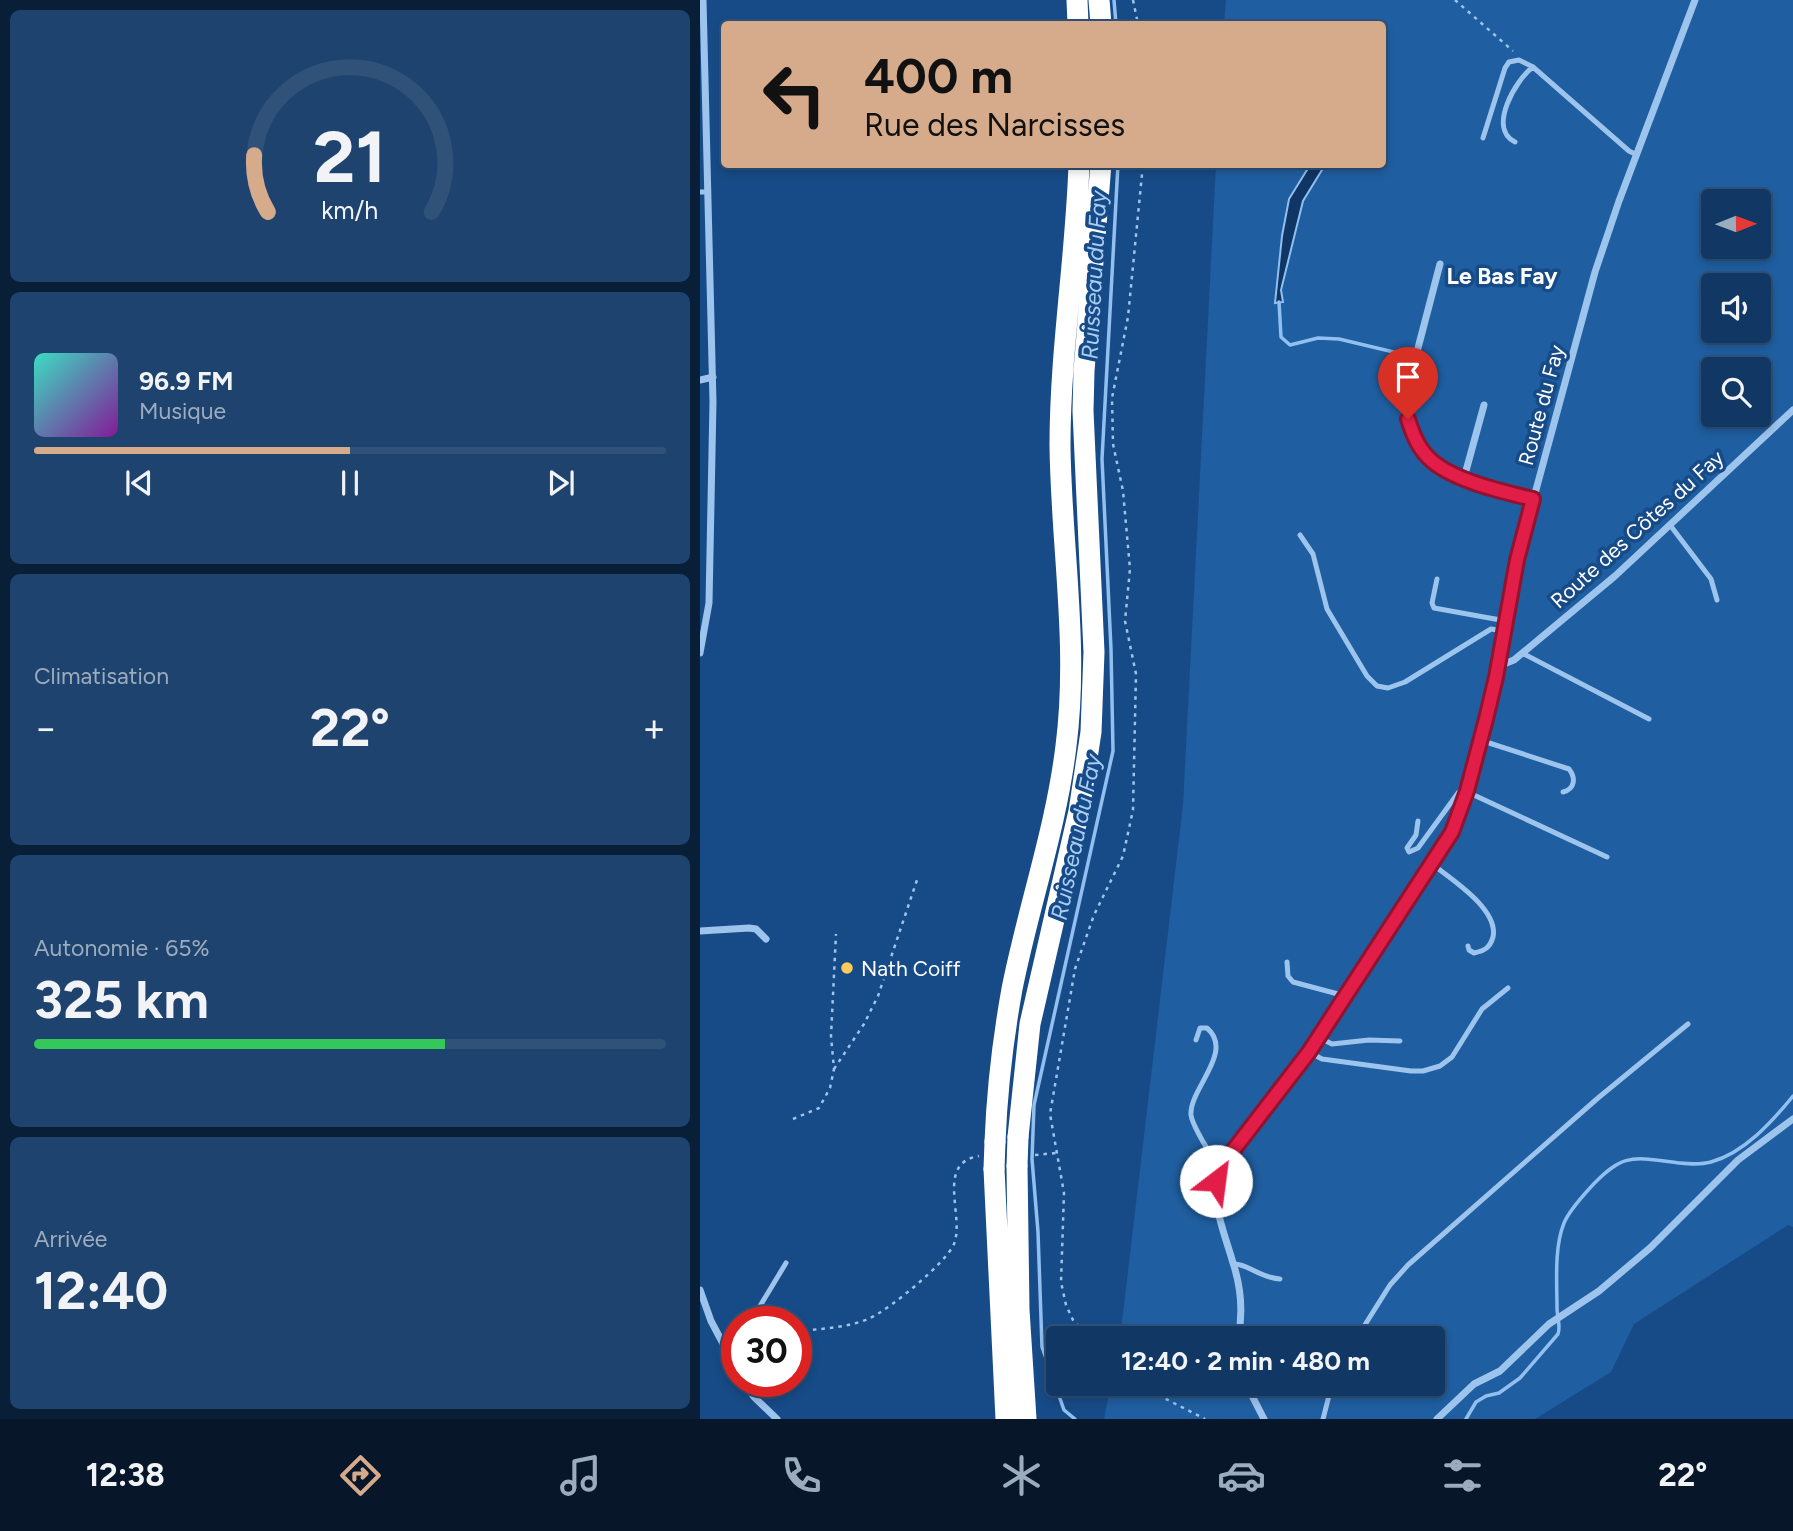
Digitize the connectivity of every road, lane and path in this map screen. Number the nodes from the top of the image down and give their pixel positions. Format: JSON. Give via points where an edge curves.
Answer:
{"nodes":[{"id":1,"x":703,"y":0,"type":"edge"},
{"id":2,"x":1077,"y":0,"type":"edge"},
{"id":3,"x":1100,"y":0,"type":"edge"},
{"id":4,"x":1133,"y":0,"type":"edge"},
{"id":5,"x":1455,"y":0,"type":"edge"},
{"id":6,"x":1695,"y":0,"type":"edge"},
{"id":7,"x":702,"y":19,"type":"edge"},
{"id":8,"x":1078,"y":21,"type":"edge"},
{"id":9,"x":1101,"y":21,"type":"edge"},
{"id":10,"x":1137,"y":21,"type":"edge"},
{"id":11,"x":1519,"y":60,"type":"junction"},
{"id":12,"x":1533,"y":67,"type":"junction"},
{"id":13,"x":1483,"y":138,"type":"dead end"},
{"id":14,"x":1515,"y":142,"type":"dead end"},
{"id":15,"x":1637,"y":155,"type":"junction"},
{"id":16,"x":1079,"y":168,"type":"edge"},
{"id":17,"x":1101,"y":168,"type":"edge"},
{"id":18,"x":703,"y":176,"type":"edge"},
{"id":19,"x":704,"y":192,"type":"edge"},
{"id":20,"x":704,"y":214,"type":"edge"},
{"id":21,"x":1440,"y":264,"type":"dead end"},
{"id":22,"x":713,"y":377,"type":"junction"},
{"id":23,"x":700,"y":380,"type":"edge"},
{"id":24,"x":1484,"y":405,"type":"dead end"},
{"id":25,"x":1793,"y":410,"type":"edge"},
{"id":26,"x":1464,"y":478,"type":"junction"},
{"id":27,"x":1533,"y":499,"type":"junction"},
{"id":28,"x":1670,"y":525,"type":"junction"},
{"id":29,"x":1300,"y":535,"type":"dead end"},
{"id":30,"x":1437,"y":579,"type":"dead end"},
{"id":31,"x":1717,"y":600,"type":"dead end"},
{"id":32,"x":1506,"y":621,"type":"junction"},
{"id":33,"x":1503,"y":631,"type":"junction"},
{"id":34,"x":700,"y":653,"type":"edge"},
{"id":35,"x":1522,"y":653,"type":"junction"},
{"id":36,"x":1498,"y":663,"type":"junction"},
{"id":37,"x":1649,"y":719,"type":"dead end"},
{"id":38,"x":1480,"y":740,"type":"junction"},
{"id":39,"x":1467,"y":791,"type":"junction"},
{"id":40,"x":1563,"y":792,"type":"dead end"},
{"id":41,"x":1418,"y":821,"type":"dead end"},
{"id":42,"x":1607,"y":857,"type":"dead end"},
{"id":43,"x":1432,"y":864,"type":"junction"},
{"id":44,"x":918,"y":877,"type":"dead end"},
{"id":45,"x":700,"y":931,"type":"edge"},
{"id":46,"x":836,"y":934,"type":"dead end"},
{"id":47,"x":766,"y":939,"type":"dead end"},
{"id":48,"x":1468,"y":946,"type":"dead end"},
{"id":49,"x":1287,"y":962,"type":"dead end"},
{"id":50,"x":1508,"y":988,"type":"dead end"},
{"id":51,"x":1345,"y":998,"type":"junction"},
{"id":52,"x":1688,"y":1024,"type":"dead end"},
{"id":53,"x":1318,"y":1037,"type":"junction"},
{"id":54,"x":1196,"y":1040,"type":"dead end"},
{"id":55,"x":1400,"y":1041,"type":"dead end"},
{"id":56,"x":1309,"y":1052,"type":"junction"},
{"id":57,"x":834,"y":1069,"type":"junction"},
{"id":58,"x":793,"y":1119,"type":"dead end"},
{"id":59,"x":1793,"y":1119,"type":"edge"},
{"id":60,"x":1056,"y":1153,"type":"dead end"},
{"id":61,"x":1043,"y":1155,"type":"dead end"},
{"id":62,"x":990,"y":1156,"type":"junction"},
{"id":63,"x":1222,"y":1166,"type":"junction"},
{"id":64,"x":786,"y":1263,"type":"dead end"},
{"id":65,"x":1234,"y":1264,"type":"junction"},
{"id":66,"x":1280,"y":1279,"type":"dead end"},
{"id":67,"x":700,"y":1290,"type":"edge"},
{"id":68,"x":760,"y":1306,"type":"edge"},
{"id":69,"x":1239,"y":1326,"type":"edge"},
{"id":70,"x":1364,"y":1326,"type":"edge"},
{"id":71,"x":812,"y":1330,"type":"edge"},
{"id":72,"x":721,"y":1340,"type":"edge"},
{"id":73,"x":1162,"y":1396,"type":"edge"},
{"id":74,"x":1252,"y":1396,"type":"edge"},
{"id":75,"x":1329,"y":1396,"type":"edge"},
{"id":76,"x":754,"y":1397,"type":"edge"},
{"id":77,"x":777,"y":1419,"type":"edge"},
{"id":78,"x":1006,"y":1419,"type":"edge"},
{"id":79,"x":1026,"y":1419,"type":"edge"},
{"id":80,"x":1205,"y":1419,"type":"edge"},
{"id":81,"x":1264,"y":1419,"type":"edge"},
{"id":82,"x":1323,"y":1419,"type":"edge"},
{"id":83,"x":1437,"y":1419,"type":"edge"}],
"edges":[{"from":1,"to":7,"type":"street"},
{"from":2,"to":8,"type":"highway"},
{"from":3,"to":9,"type":"highway"},
{"from":4,"to":10,"type":"path"},
{"from":5,"to":11,"type":"path"},
{"from":6,"to":15,"type":"street","name":"Route du Fay"},
{"from":7,"to":18,"type":"street"},
{"from":11,"to":12,"type":"lane"},
{"from":11,"to":13,"type":"lane","via":[[1504,68]]},
{"from":12,"to":14,"type":"lane","via":[[1518,81],[1507,109],[1504,132]]},
{"from":12,"to":15,"type":"lane"},
{"from":15,"to":27,"type":"street","name":"Route du Fay","via":[[1595,272]]},
{"from":16,"to":62,"type":"highway","via":[[1060,391],[1070,710],[1057,802],[1012,989]]},
{"from":17,"to":79,"type":"highway","bridge":true,"via":[[1083,411],[1094,652],[1091,732],[1079,811],[1030,1024],[1018,1138],[1019,1310]]},
{"from":18,"to":19,"type":"street"},
{"from":19,"to":20,"type":"street"},
{"from":20,"to":22,"type":"street"},
{"from":21,"to":26,"type":"street","via":[[1408,390],[1408,419],[1417,443],[1433,462]]},
{"from":22,"to":23,"type":"street"},
{"from":22,"to":34,"type":"street","via":[[709,603]]},
{"from":24,"to":26,"type":"street"},
{"from":25,"to":28,"type":"street","name":"Route des Côtes du Fay"},
{"from":26,"to":27,"type":"street"},
{"from":27,"to":32,"type":"street","name":"Route du Fay"},
{"from":28,"to":31,"type":"lane","via":[[1711,579]]},
{"from":28,"to":35,"type":"street","name":"Route des Côtes du Fay"},
{"from":29,"to":33,"type":"lane","via":[[1313,554],[1327,609],[1367,676],[1383,688],[1396,687],[1491,629]]},
{"from":30,"to":32,"type":"lane","via":[[1434,608]]},
{"from":32,"to":33,"type":"street","name":"Route du Fay"},
{"from":33,"to":36,"type":"street","name":"Route du Fay"},
{"from":35,"to":36,"type":"street","name":"Route des Côtes du Fay","via":[[1509,663]]},
{"from":35,"to":37,"type":"lane"},
{"from":36,"to":38,"type":"street","name":"Route du Fay"},
{"from":38,"to":39,"type":"street","name":"Route du Fay"},
{"from":38,"to":40,"type":"lane","via":[[1569,769],[1573,785]]},
{"from":39,"to":41,"type":"lane","via":[[1458,793],[1418,848],[1409,852]]},
{"from":39,"to":42,"type":"lane"},
{"from":39,"to":43,"type":"street","name":"Route du Fay","via":[[1452,832]]},
{"from":43,"to":48,"type":"lane","via":[[1480,903],[1490,918],[1494,934],[1489,946],[1474,953]]},
{"from":43,"to":51,"type":"street","name":"Route du Fay"},
{"from":44,"to":57,"type":"path","via":[[878,996]]},
{"from":45,"to":47,"type":"street","via":[[749,928]]},
{"from":46,"to":57,"type":"path"},
{"from":49,"to":51,"type":"lane","via":[[1293,982]]},
{"from":50,"to":56,"type":"lane","via":[[1482,1009],[1452,1057],[1434,1068],[1411,1071],[1322,1059]]},
{"from":51,"to":53,"type":"street","name":"Route du Fay"},
{"from":52,"to":70,"type":"lane","via":[[1408,1265]]},
{"from":53,"to":55,"type":"lane","via":[[1332,1044]]},
{"from":53,"to":56,"type":"street","name":"Route du Fay"},
{"from":54,"to":63,"type":"lane","via":[[1200,1028],[1207,1028],[1215,1049],[1209,1073],[1194,1098],[1192,1119]]},
{"from":56,"to":63,"type":"street","name":"Route du Fay"},
{"from":57,"to":58,"type":"path","via":[[819,1108]]},
{"from":59,"to":83,"type":"street","via":[[1738,1160],[1650,1248],[1599,1291],[1554,1321],[1500,1370],[1474,1384]]},
{"from":60,"to":61,"type":"path"},
{"from":62,"to":71,"type":"path","via":[[965,1160],[958,1167],[954,1180],[956,1236],[947,1256],[870,1318]]},
{"from":62,"to":78,"type":"highway"},
{"from":63,"to":65,"type":"street","name":"Route du Fay","via":[[1215,1191]]},
{"from":64,"to":68,"type":"lane"},
{"from":65,"to":66,"type":"lane"},
{"from":65,"to":69,"type":"street","name":"Route du Fay"},
{"from":67,"to":72,"type":"street"},
{"from":73,"to":80,"type":"path"},
{"from":74,"to":81,"type":"street"},
{"from":75,"to":82,"type":"lane"},
{"from":76,"to":77,"type":"street"}]}
